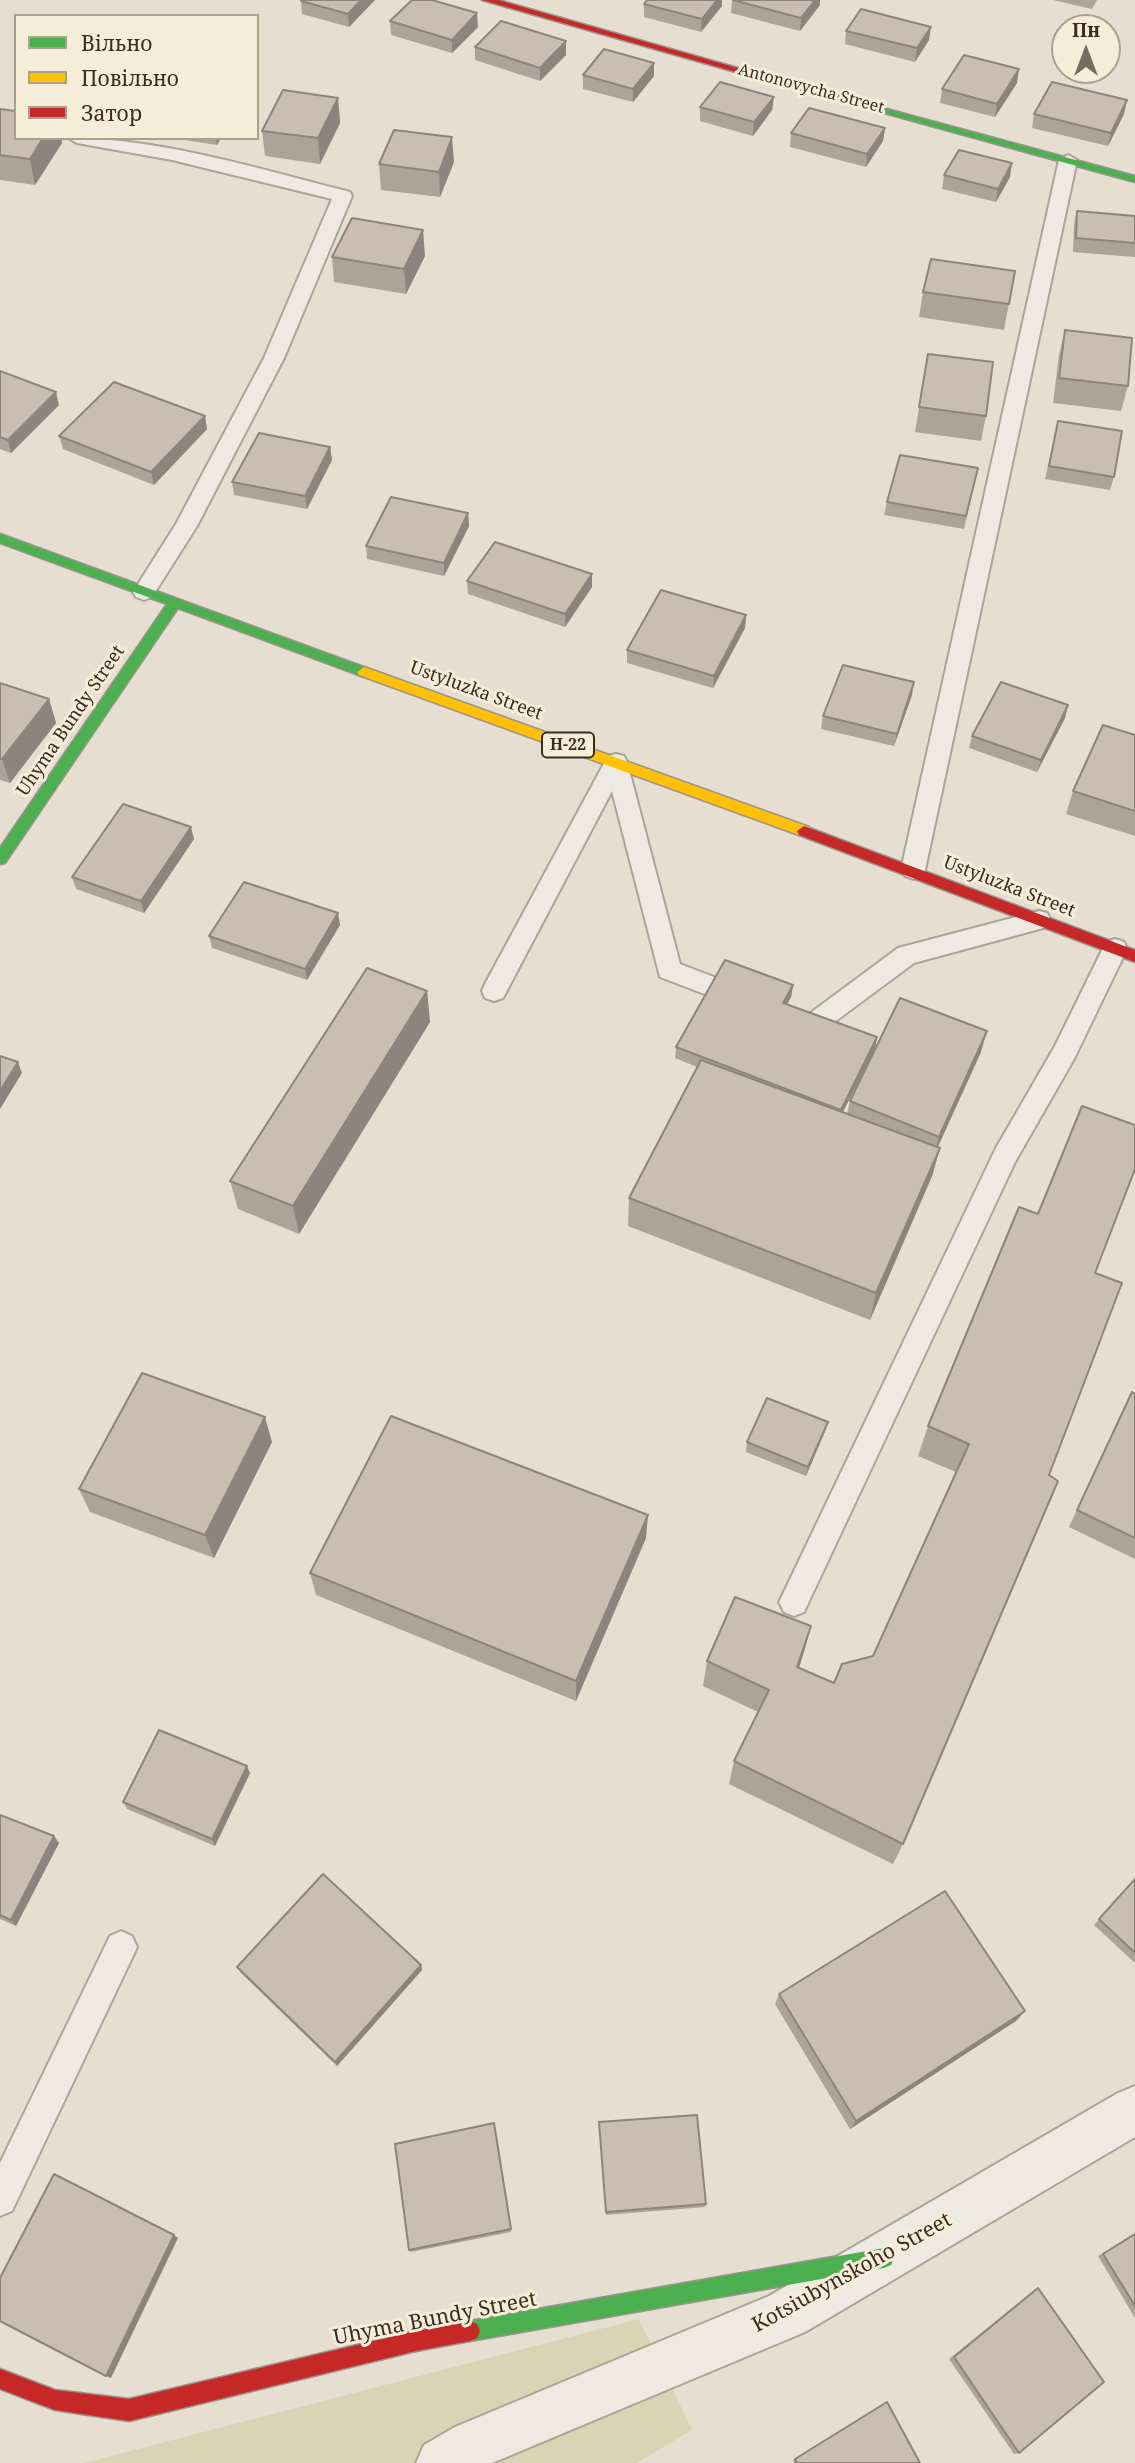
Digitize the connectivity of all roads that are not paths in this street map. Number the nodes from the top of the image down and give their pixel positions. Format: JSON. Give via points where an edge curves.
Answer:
{"nodes":[{"id":1,"x":487,"y":0,"type":"edge"},
{"id":2,"x":88,"y":140,"type":"edge"},
{"id":3,"x":1068,"y":160,"type":"junction"},
{"id":4,"x":1135,"y":178,"type":"edge"},
{"id":5,"x":0,"y":538,"type":"edge"},
{"id":6,"x":144,"y":592,"type":"junction"},
{"id":7,"x":174,"y":604,"type":"junction"},
{"id":8,"x":616,"y":762,"type":"junction"},
{"id":9,"x":0,"y":859,"type":"edge"},
{"id":10,"x":914,"y":870,"type":"junction"},
{"id":11,"x":1039,"y":920,"type":"junction"},
{"id":12,"x":1125,"y":952,"type":"edge"},
{"id":13,"x":494,"y":991,"type":"dead end"},
{"id":14,"x":794,"y":1602,"type":"dead end"},
{"id":15,"x":121,"y":1947,"type":"dead end"},
{"id":16,"x":1135,"y":2110,"type":"edge"},
{"id":17,"x":0,"y":2199,"type":"edge"},
{"id":18,"x":884,"y":2258,"type":"junction"},
{"id":19,"x":0,"y":2379,"type":"edge"},
{"id":20,"x":442,"y":2463,"type":"edge"}],
"edges":[{"from":1,"to":3,"type":"street","name":"Antonovycha Street"},
{"from":2,"to":6,"type":"lane","via":[[343,196],[274,358],[186,526]]},
{"from":3,"to":4,"type":"street","name":"Antonovycha Street"},
{"from":3,"to":10,"type":"lane"},
{"from":5,"to":6,"type":"street","name":"Ustyluzka Street","number":"Н-22"},
{"from":6,"to":7,"type":"street","name":"Ustyluzka Street","number":"Н-22"},
{"from":7,"to":8,"type":"street","name":"Ustyluzka Street","number":"Н-22"},
{"from":7,"to":9,"type":"street","name":"Uhyma Bundy Street"},
{"from":8,"to":10,"type":"street","name":"Ustyluzka Street","number":"Н-22"},
{"from":8,"to":11,"type":"lane","via":[[669,970],[811,1025],[907,955]]},
{"from":8,"to":13,"type":"lane"},
{"from":10,"to":11,"type":"street","name":"Ustyluzka Street","number":"Н-22"},
{"from":11,"to":12,"type":"street","name":"Ustyluzka Street","number":"Н-22"},
{"from":12,"to":14,"type":"lane","via":[[1004,1156]]},
{"from":15,"to":17,"type":"lane"},
{"from":16,"to":18,"type":"street","name":"Kotsiubynskoho Street"},
{"from":18,"to":19,"type":"street","name":"Uhyma Bundy Street","via":[[416,2341],[128,2410],[55,2400]]},
{"from":18,"to":20,"type":"street","name":"Kotsiubynskoho Street","via":[[787,2314],[473,2445]]}]}
